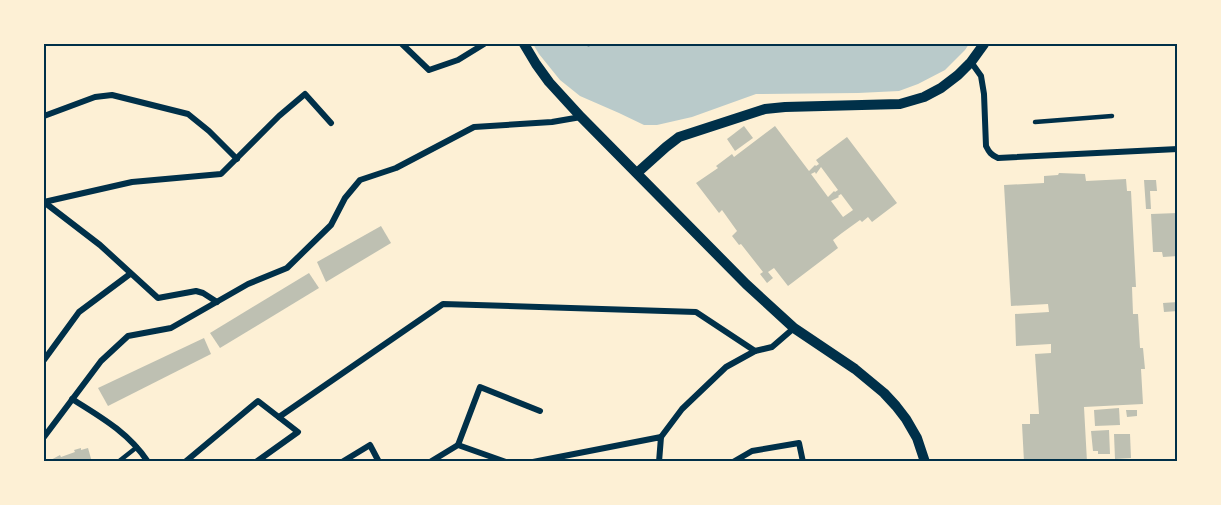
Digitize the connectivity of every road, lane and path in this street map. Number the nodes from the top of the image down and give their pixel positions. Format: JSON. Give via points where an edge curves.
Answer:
{"nodes":[{"id":1,"x":402,"y":44,"type":"edge"},
{"id":2,"x":484,"y":44,"type":"edge"},
{"id":3,"x":524,"y":44,"type":"edge"},
{"id":4,"x":984,"y":44,"type":"edge"},
{"id":5,"x":971,"y":62,"type":"junction"},
{"id":6,"x":44,"y":116,"type":"edge"},
{"id":7,"x":1112,"y":116,"type":"dead end"},
{"id":8,"x":581,"y":117,"type":"junction"},
{"id":9,"x":1035,"y":122,"type":"dead end"},
{"id":10,"x":331,"y":123,"type":"dead end"},
{"id":11,"x":1178,"y":149,"type":"edge"},
{"id":12,"x":237,"y":159,"type":"junction"},
{"id":13,"x":637,"y":172,"type":"junction"},
{"id":14,"x":44,"y":201,"type":"edge"},
{"id":15,"x":130,"y":274,"type":"junction"},
{"id":16,"x":217,"y":302,"type":"junction"},
{"id":17,"x":794,"y":328,"type":"junction"},
{"id":18,"x":755,"y":351,"type":"junction"},
{"id":19,"x":44,"y":360,"type":"edge"},
{"id":20,"x":72,"y":399,"type":"junction"},
{"id":21,"x":540,"y":411,"type":"dead end"},
{"id":22,"x":279,"y":417,"type":"junction"},
{"id":23,"x":44,"y":437,"type":"edge"},
{"id":24,"x":661,"y":437,"type":"junction"},
{"id":25,"x":458,"y":445,"type":"junction"},
{"id":26,"x":136,"y":447,"type":"junction"},
{"id":27,"x":118,"y":462,"type":"edge"},
{"id":28,"x":148,"y":462,"type":"edge"},
{"id":29,"x":185,"y":462,"type":"edge"},
{"id":30,"x":256,"y":462,"type":"edge"},
{"id":31,"x":342,"y":462,"type":"edge"},
{"id":32,"x":379,"y":462,"type":"edge"},
{"id":33,"x":430,"y":462,"type":"edge"},
{"id":34,"x":506,"y":462,"type":"edge"},
{"id":35,"x":533,"y":462,"type":"edge"},
{"id":36,"x":659,"y":462,"type":"edge"},
{"id":37,"x":733,"y":462,"type":"edge"},
{"id":38,"x":803,"y":462,"type":"edge"},
{"id":39,"x":926,"y":462,"type":"edge"}],
"edges":[{"from":1,"to":2,"type":"street","via":[[429,70],[458,60]]},
{"from":3,"to":8,"type":"street","via":[[549,82]]},
{"from":4,"to":5,"type":"street"},
{"from":5,"to":11,"type":"street","via":[[981,76],[986,146],[998,158]]},
{"from":5,"to":13,"type":"street","via":[[941,88],[912,101],[765,109],[679,137]]},
{"from":6,"to":12,"type":"street","via":[[95,97],[112,95],[188,114]]},
{"from":7,"to":9,"type":"lane"},
{"from":8,"to":13,"type":"street"},
{"from":8,"to":16,"type":"street","via":[[552,123],[474,127],[396,168],[360,180],[330,225],[287,268]]},
{"from":10,"to":12,"type":"street","via":[[305,94]]},
{"from":12,"to":14,"type":"street","via":[[221,174],[132,182]]},
{"from":13,"to":17,"type":"street"},
{"from":14,"to":15,"type":"street"},
{"from":15,"to":16,"type":"street","via":[[158,298],[196,291]]},
{"from":15,"to":19,"type":"street","via":[[79,312]]},
{"from":16,"to":20,"type":"street","via":[[171,328],[128,336],[101,361]]},
{"from":17,"to":18,"type":"street","via":[[772,347]]},
{"from":17,"to":39,"type":"street","via":[[855,369],[885,395],[906,419]]},
{"from":18,"to":22,"type":"street","via":[[696,312],[443,304]]},
{"from":18,"to":24,"type":"street","via":[[726,367],[682,409]]},
{"from":20,"to":23,"type":"street"},
{"from":20,"to":26,"type":"street","via":[[115,426]]},
{"from":21,"to":25,"type":"street","via":[[480,387]]},
{"from":22,"to":29,"type":"street","via":[[258,400]]},
{"from":22,"to":30,"type":"street","via":[[298,432]]},
{"from":24,"to":35,"type":"street"},
{"from":24,"to":36,"type":"street"},
{"from":25,"to":33,"type":"street"},
{"from":25,"to":34,"type":"street"},
{"from":26,"to":27,"type":"lane"},
{"from":26,"to":28,"type":"street"},
{"from":31,"to":32,"type":"street","via":[[370,445]]},
{"from":37,"to":38,"type":"street","via":[[752,450],[799,443]]}]}
